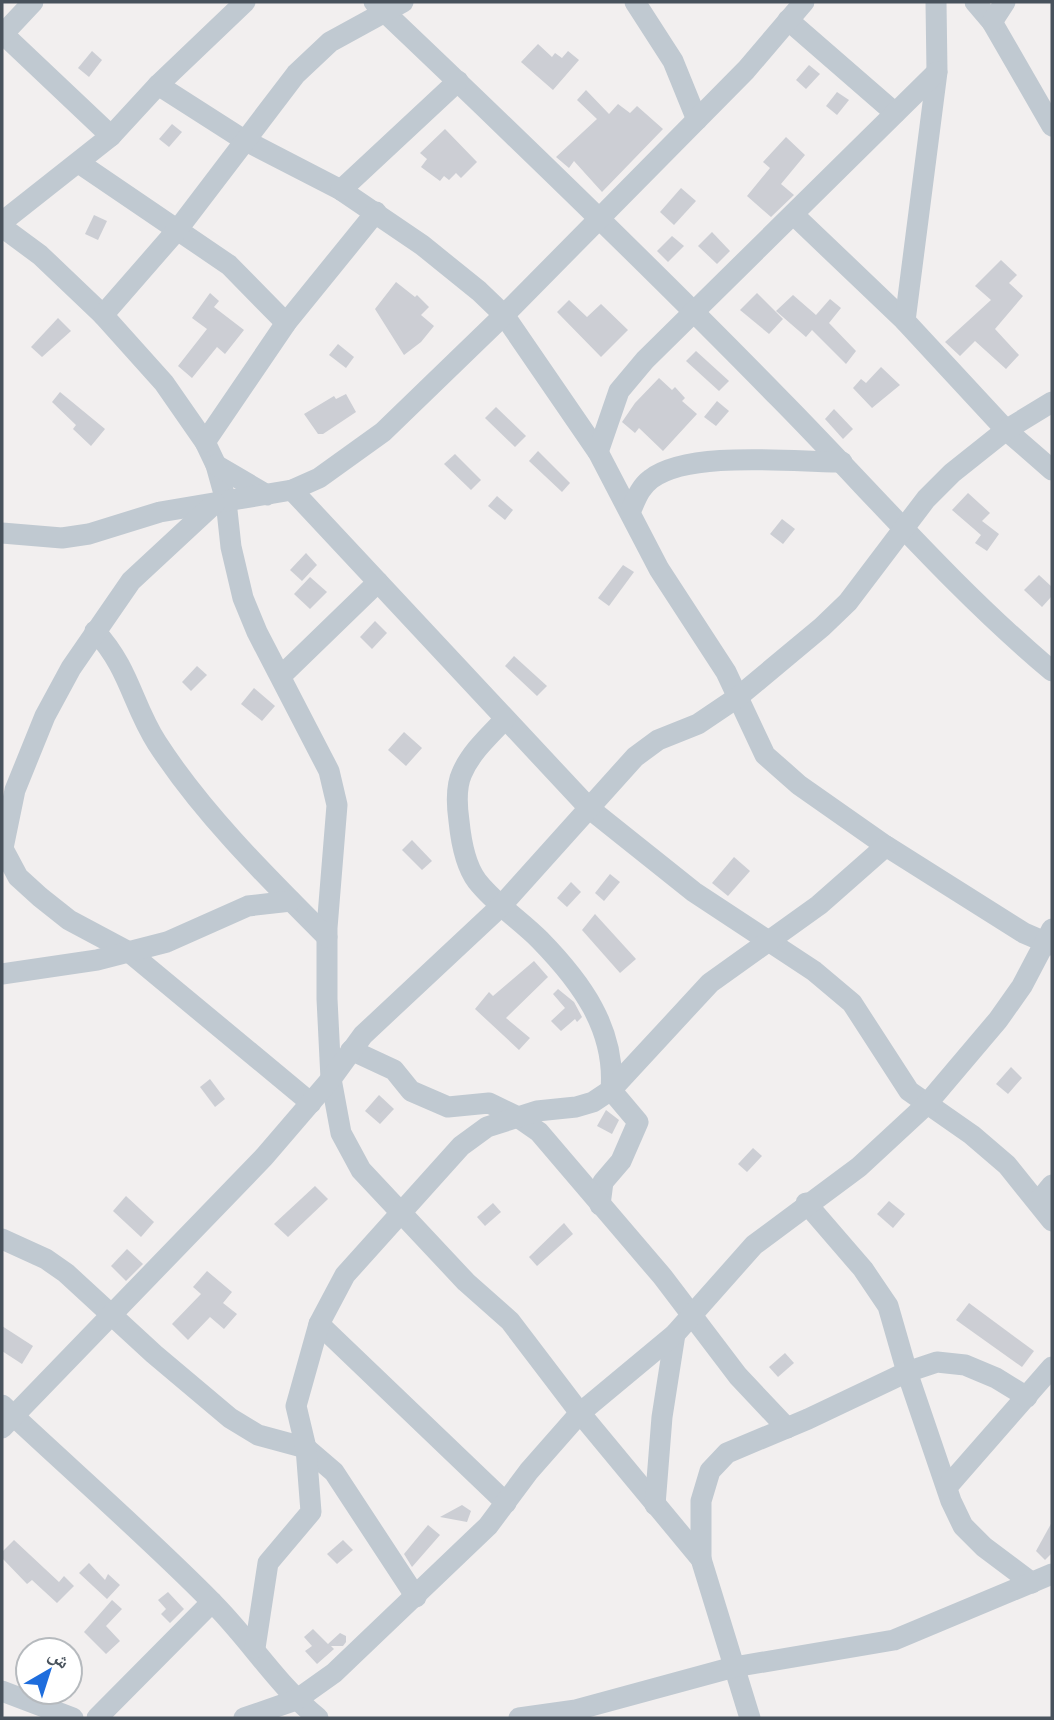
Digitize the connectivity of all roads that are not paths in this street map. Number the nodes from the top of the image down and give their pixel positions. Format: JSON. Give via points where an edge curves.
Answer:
{"nodes":[{"id":1,"x":33,"y":2,"type":"edge"},
{"id":2,"x":245,"y":2,"type":"edge"},
{"id":3,"x":635,"y":2,"type":"edge"},
{"id":4,"x":804,"y":2,"type":"edge"},
{"id":5,"x":936,"y":2,"type":"edge"},
{"id":6,"x":975,"y":2,"type":"edge"},
{"id":7,"x":1005,"y":2,"type":"edge"},
{"id":8,"x":388,"y":5,"type":"edge"},
{"id":9,"x":788,"y":20,"type":"junction"},
{"id":10,"x":992,"y":22,"type":"junction"},
{"id":11,"x":2,"y":33,"type":"edge"},
{"id":12,"x":937,"y":72,"type":"junction"},
{"id":13,"x":458,"y":81,"type":"junction"},
{"id":14,"x":158,"y":85,"type":"junction"},
{"id":15,"x":895,"y":113,"type":"junction"},
{"id":16,"x":697,"y":120,"type":"junction"},
{"id":17,"x":1052,"y":126,"type":"edge"},
{"id":18,"x":111,"y":136,"type":"junction"},
{"id":19,"x":244,"y":140,"type":"junction"},
{"id":20,"x":79,"y":163,"type":"junction"},
{"id":21,"x":341,"y":190,"type":"junction"},
{"id":22,"x":376,"y":212,"type":"junction"},
{"id":23,"x":795,"y":216,"type":"junction"},
{"id":24,"x":601,"y":219,"type":"junction"},
{"id":25,"x":2,"y":224,"type":"edge"},
{"id":26,"x":178,"y":229,"type":"junction"},
{"id":27,"x":696,"y":313,"type":"junction"},
{"id":28,"x":103,"y":315,"type":"junction"},
{"id":29,"x":504,"y":315,"type":"junction"},
{"id":30,"x":905,"y":321,"type":"junction"},
{"id":31,"x":286,"y":323,"type":"junction"},
{"id":32,"x":1052,"y":402,"type":"edge"},
{"id":33,"x":1006,"y":430,"type":"junction"},
{"id":34,"x":205,"y":442,"type":"junction"},
{"id":35,"x":598,"y":452,"type":"junction"},
{"id":36,"x":842,"y":462,"type":"junction"},
{"id":37,"x":216,"y":465,"type":"junction"},
{"id":38,"x":1052,"y":470,"type":"edge"},
{"id":39,"x":292,"y":490,"type":"junction"},
{"id":40,"x":267,"y":495,"type":"junction"},
{"id":41,"x":220,"y":502,"type":"junction"},
{"id":42,"x":631,"y":510,"type":"junction"},
{"id":43,"x":905,"y":528,"type":"junction"},
{"id":44,"x":2,"y":533,"type":"edge"},
{"id":45,"x":378,"y":582,"type":"junction"},
{"id":46,"x":95,"y":631,"type":"junction"},
{"id":47,"x":1052,"y":671,"type":"edge"},
{"id":48,"x":281,"y":676,"type":"junction"},
{"id":49,"x":738,"y":696,"type":"junction"},
{"id":50,"x":505,"y":719,"type":"junction"},
{"id":51,"x":590,"y":809,"type":"junction"},
{"id":52,"x":886,"y":846,"type":"junction"},
{"id":53,"x":2,"y":850,"type":"edge"},
{"id":54,"x":291,"y":901,"type":"junction"},
{"id":55,"x":501,"y":906,"type":"junction"},
{"id":56,"x":327,"y":937,"type":"junction"},
{"id":57,"x":1050,"y":939,"type":"edge"},
{"id":58,"x":769,"y":944,"type":"junction"},
{"id":59,"x":129,"y":952,"type":"junction"},
{"id":60,"x":2,"y":974,"type":"edge"},
{"id":61,"x":351,"y":1050,"type":"junction"},
{"id":62,"x":331,"y":1080,"type":"junction"},
{"id":63,"x":611,"y":1090,"type":"junction"},
{"id":64,"x":311,"y":1103,"type":"junction"},
{"id":65,"x":926,"y":1105,"type":"junction"},
{"id":66,"x":516,"y":1116,"type":"junction"},
{"id":67,"x":1052,"y":1185,"type":"edge"},
{"id":68,"x":1038,"y":1202,"type":"junction"},
{"id":69,"x":806,"y":1203,"type":"junction"},
{"id":70,"x":600,"y":1205,"type":"junction"},
{"id":71,"x":402,"y":1213,"type":"junction"},
{"id":72,"x":1052,"y":1221,"type":"edge"},
{"id":73,"x":2,"y":1239,"type":"edge"},
{"id":74,"x":113,"y":1316,"type":"junction"},
{"id":75,"x":692,"y":1316,"type":"junction"},
{"id":76,"x":319,"y":1324,"type":"junction"},
{"id":77,"x":675,"y":1334,"type":"junction"},
{"id":78,"x":1052,"y":1367,"type":"edge"},
{"id":79,"x":907,"y":1372,"type":"junction"},
{"id":80,"x":1027,"y":1397,"type":"junction"},
{"id":81,"x":580,"y":1413,"type":"junction"},
{"id":82,"x":6,"y":1416,"type":"edge"},
{"id":83,"x":787,"y":1428,"type":"junction"},
{"id":84,"x":306,"y":1448,"type":"junction"},
{"id":85,"x":947,"y":1487,"type":"junction"},
{"id":86,"x":506,"y":1503,"type":"junction"},
{"id":87,"x":655,"y":1505,"type":"junction"},
{"id":88,"x":701,"y":1559,"type":"junction"},
{"id":89,"x":1052,"y":1574,"type":"edge"},
{"id":90,"x":1032,"y":1583,"type":"junction"},
{"id":91,"x":416,"y":1597,"type":"junction"},
{"id":92,"x":212,"y":1602,"type":"junction"},
{"id":93,"x":255,"y":1648,"type":"junction"},
{"id":94,"x":734,"y":1667,"type":"junction"},
{"id":95,"x":2,"y":1691,"type":"edge"},
{"id":96,"x":296,"y":1700,"type":"junction"},
{"id":97,"x":73,"y":1718,"type":"edge"},
{"id":98,"x":97,"y":1718,"type":"edge"},
{"id":99,"x":244,"y":1718,"type":"edge"},
{"id":100,"x":317,"y":1718,"type":"edge"},
{"id":101,"x":519,"y":1718,"type":"edge"},
{"id":102,"x":750,"y":1718,"type":"edge"}],
"edges":[{"from":1,"to":11,"type":"street"},
{"from":2,"to":14,"type":"street"},
{"from":3,"to":16,"type":"street","via":[[673,61]]},
{"from":4,"to":9,"type":"street"},
{"from":5,"to":12,"type":"street"},
{"from":6,"to":10,"type":"street"},
{"from":7,"to":10,"type":"street"},
{"from":8,"to":13,"type":"street"},
{"from":8,"to":19,"type":"street","via":[[330,42],[296,74]]},
{"from":9,"to":15,"type":"street"},
{"from":9,"to":16,"type":"street"},
{"from":10,"to":17,"type":"street"},
{"from":11,"to":18,"type":"street"},
{"from":12,"to":15,"type":"street"},
{"from":12,"to":30,"type":"street"},
{"from":13,"to":21,"type":"street"},
{"from":13,"to":24,"type":"street"},
{"from":14,"to":18,"type":"street"},
{"from":14,"to":19,"type":"street"},
{"from":15,"to":23,"type":"street"},
{"from":16,"to":24,"type":"street"},
{"from":18,"to":20,"type":"street"},
{"from":19,"to":21,"type":"street"},
{"from":19,"to":26,"type":"street"},
{"from":20,"to":25,"type":"street"},
{"from":20,"to":26,"type":"street"},
{"from":21,"to":22,"type":"street"},
{"from":22,"to":29,"type":"street"},
{"from":22,"to":31,"type":"street"},
{"from":23,"to":27,"type":"street"},
{"from":23,"to":30,"type":"street"},
{"from":24,"to":27,"type":"street"},
{"from":24,"to":29,"type":"street"},
{"from":25,"to":28,"type":"street"},
{"from":26,"to":28,"type":"street"},
{"from":26,"to":31,"type":"street","via":[[229,265]]},
{"from":27,"to":35,"type":"street","via":[[645,360],[620,391]]},
{"from":27,"to":36,"type":"street"},
{"from":28,"to":34,"type":"street","via":[[164,383]]},
{"from":29,"to":35,"type":"street"},
{"from":29,"to":39,"type":"street","via":[[383,432],[319,478]]},
{"from":30,"to":33,"type":"street"},
{"from":31,"to":34,"type":"street"},
{"from":32,"to":33,"type":"street"},
{"from":33,"to":38,"type":"street"},
{"from":33,"to":43,"type":"street","via":[[951,473]]},
{"from":34,"to":37,"type":"street"},
{"from":35,"to":42,"type":"street"},
{"from":36,"to":42,"type":"street","via":[[704,461],[676,466],[652,478]]},
{"from":36,"to":43,"type":"street"},
{"from":37,"to":40,"type":"street"},
{"from":37,"to":41,"type":"street"},
{"from":39,"to":40,"type":"street"},
{"from":39,"to":45,"type":"street"},
{"from":40,"to":41,"type":"street"},
{"from":41,"to":44,"type":"street","via":[[160,512],[62,538]]},
{"from":41,"to":46,"type":"street","via":[[146,564]]},
{"from":41,"to":48,"type":"street","via":[[243,598]]},
{"from":42,"to":49,"type":"street","via":[[659,569]]},
{"from":43,"to":47,"type":"street","via":[[957,586]]},
{"from":43,"to":49,"type":"street","via":[[848,602]]},
{"from":45,"to":48,"type":"street"},
{"from":45,"to":50,"type":"street"},
{"from":46,"to":53,"type":"street","via":[[45,716],[8,810]]},
{"from":46,"to":54,"type":"street","via":[[125,670],[162,749]]},
{"from":48,"to":56,"type":"street","via":[[329,771],[337,805]]},
{"from":49,"to":51,"type":"street","via":[[698,724],[658,740],[635,757]]},
{"from":49,"to":52,"type":"street","via":[[765,755],[799,785]]},
{"from":50,"to":51,"type":"street"},
{"from":50,"to":55,"type":"street","via":[[461,774],[457,809],[462,846],[476,880]]},
{"from":51,"to":55,"type":"street"},
{"from":51,"to":58,"type":"street","via":[[694,892]]},
{"from":52,"to":57,"type":"street"},
{"from":52,"to":58,"type":"street"},
{"from":53,"to":59,"type":"street","via":[[18,877],[40,897],[69,920]]},
{"from":54,"to":56,"type":"street"},
{"from":54,"to":59,"type":"street","via":[[248,906],[167,942]]},
{"from":55,"to":61,"type":"street"},
{"from":55,"to":63,"type":"street","via":[[575,980],[601,1020],[612,1060]]},
{"from":56,"to":62,"type":"street"},
{"from":57,"to":65,"type":"street","via":[[998,1020]]},
{"from":58,"to":63,"type":"street","via":[[710,983]]},
{"from":58,"to":65,"type":"street","via":[[814,971],[852,1003],[909,1091]]},
{"from":59,"to":60,"type":"street"},
{"from":59,"to":64,"type":"street"},
{"from":61,"to":62,"type":"street"},
{"from":61,"to":66,"type":"street","via":[[394,1070],[411,1091],[448,1107],[489,1103]]},
{"from":62,"to":64,"type":"street"},
{"from":62,"to":71,"type":"street","via":[[341,1133],[361,1170]]},
{"from":63,"to":66,"type":"street","via":[[576,1107]]},
{"from":63,"to":70,"type":"street","via":[[638,1122],[621,1161],[603,1182]]},
{"from":64,"to":74,"type":"street"},
{"from":65,"to":68,"type":"street","via":[[972,1135]]},
{"from":65,"to":69,"type":"street","via":[[859,1167]]},
{"from":66,"to":70,"type":"street","via":[[554,1147]]},
{"from":66,"to":71,"type":"street","via":[[487,1127],[461,1146]]},
{"from":67,"to":68,"type":"street"},
{"from":68,"to":72,"type":"street"},
{"from":69,"to":75,"type":"street","via":[[754,1245]]},
{"from":69,"to":79,"type":"street","via":[[881,1295]]},
{"from":70,"to":75,"type":"street"},
{"from":71,"to":76,"type":"street","via":[[345,1275]]},
{"from":71,"to":81,"type":"street","via":[[466,1282],[510,1321]]},
{"from":73,"to":74,"type":"street","via":[[46,1259]]},
{"from":74,"to":82,"type":"street"},
{"from":74,"to":84,"type":"street","via":[[230,1418],[258,1435]]},
{"from":75,"to":77,"type":"street"},
{"from":75,"to":83,"type":"street","via":[[738,1376]]},
{"from":76,"to":84,"type":"street","via":[[296,1406]]},
{"from":76,"to":86,"type":"street"},
{"from":77,"to":81,"type":"street"},
{"from":77,"to":87,"type":"street"},
{"from":78,"to":80,"type":"street"},
{"from":79,"to":80,"type":"street","via":[[937,1362],[965,1366]]},
{"from":79,"to":83,"type":"street"},
{"from":79,"to":85,"type":"street"},
{"from":80,"to":85,"type":"street"},
{"from":81,"to":86,"type":"street"},
{"from":81,"to":87,"type":"street"},
{"from":82,"to":92,"type":"street"},
{"from":83,"to":88,"type":"street","via":[[727,1453],[710,1471],[701,1501]]},
{"from":84,"to":91,"type":"street","via":[[334,1472]]},
{"from":84,"to":93,"type":"street","via":[[311,1512],[268,1563]]},
{"from":85,"to":90,"type":"street","via":[[963,1526]]},
{"from":86,"to":91,"type":"street"},
{"from":87,"to":88,"type":"street"},
{"from":88,"to":94,"type":"street"},
{"from":89,"to":90,"type":"street"},
{"from":90,"to":94,"type":"street","via":[[894,1640]]},
{"from":91,"to":96,"type":"street","via":[[334,1673]]},
{"from":92,"to":93,"type":"street"},
{"from":92,"to":98,"type":"street"},
{"from":93,"to":96,"type":"street"},
{"from":94,"to":101,"type":"street","via":[[576,1710]]},
{"from":94,"to":102,"type":"street"},
{"from":95,"to":97,"type":"street"},
{"from":96,"to":99,"type":"street"},
{"from":96,"to":100,"type":"street"}]}
